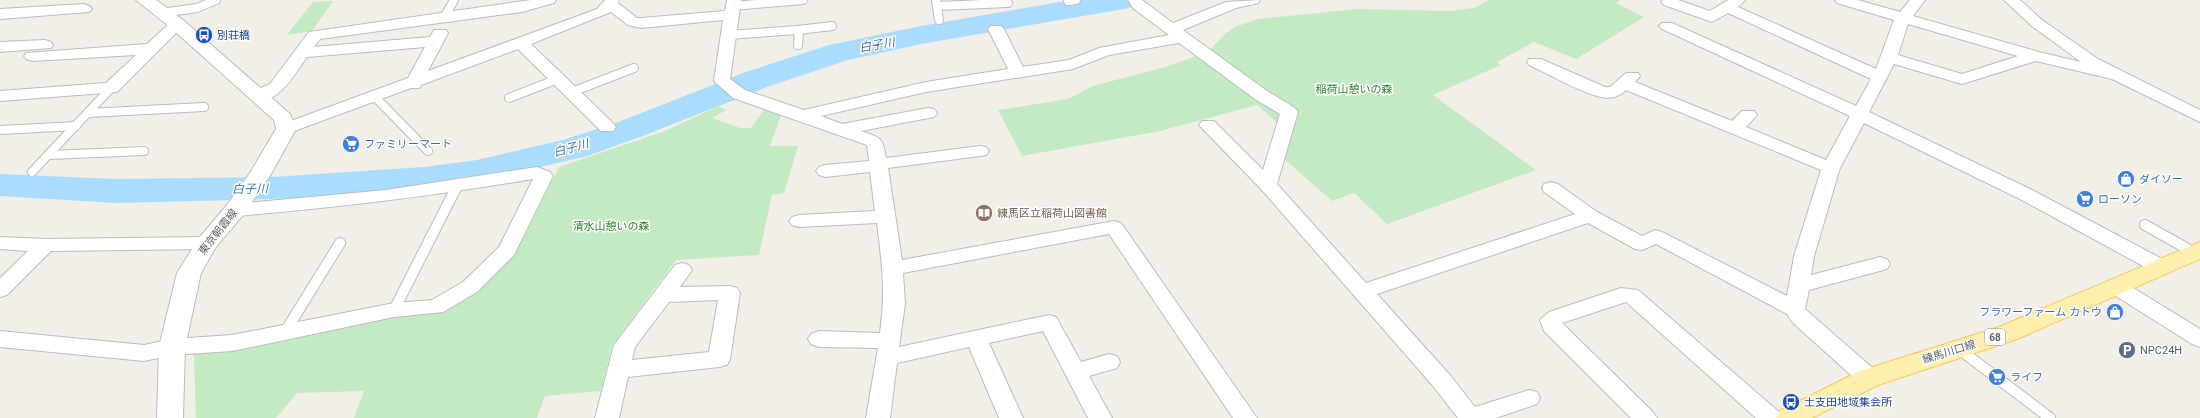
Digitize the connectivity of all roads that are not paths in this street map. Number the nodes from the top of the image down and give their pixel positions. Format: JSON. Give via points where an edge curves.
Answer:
{"nodes":[{"id":1,"x":145,"y":0,"type":"edge"},
{"id":2,"x":216,"y":0,"type":"edge"},
{"id":3,"x":454,"y":0,"type":"edge"},
{"id":4,"x":549,"y":0,"type":"edge"},
{"id":5,"x":803,"y":0,"type":"edge"},
{"id":6,"x":1253,"y":0,"type":"edge"},
{"id":7,"x":1842,"y":0,"type":"edge"},
{"id":8,"x":1918,"y":0,"type":"edge"},
{"id":9,"x":2011,"y":0,"type":"edge"},
{"id":10,"x":611,"y":2,"type":"edge"},
{"id":11,"x":1136,"y":2,"type":"edge"},
{"id":12,"x":1669,"y":2,"type":"dead end"},
{"id":13,"x":937,"y":3,"type":"edge"},
{"id":14,"x":1008,"y":3,"type":"dead end"},
{"id":15,"x":1733,"y":4,"type":"edge"},
{"id":16,"x":733,"y":7,"type":"edge"},
{"id":17,"x":84,"y":9,"type":"dead end"},
{"id":18,"x":162,"y":13,"type":"junction"},
{"id":19,"x":0,"y":14,"type":"edge"},
{"id":20,"x":446,"y":18,"type":"junction"},
{"id":21,"x":1902,"y":19,"type":"junction"},
{"id":22,"x":939,"y":20,"type":"dead end"},
{"id":23,"x":177,"y":24,"type":"junction"},
{"id":24,"x":832,"y":26,"type":"dead end"},
{"id":25,"x":1667,"y":26,"type":"dead end"},
{"id":26,"x":996,"y":29,"type":"dead end"},
{"id":27,"x":798,"y":30,"type":"junction"},
{"id":28,"x":1178,"y":33,"type":"junction"},
{"id":29,"x":728,"y":35,"type":"junction"},
{"id":30,"x":436,"y":41,"type":"junction"},
{"id":31,"x":521,"y":43,"type":"junction"},
{"id":32,"x":798,"y":45,"type":"dead end"},
{"id":33,"x":0,"y":47,"type":"edge"},
{"id":34,"x":151,"y":49,"type":"junction"},
{"id":35,"x":302,"y":53,"type":"junction"},
{"id":36,"x":2035,"y":56,"type":"junction"},
{"id":37,"x":1889,"y":57,"type":"junction"},
{"id":38,"x":1535,"y":62,"type":"dead end"},
{"id":39,"x":634,"y":68,"type":"dead end"},
{"id":40,"x":1018,"y":74,"type":"junction"},
{"id":41,"x":2113,"y":74,"type":"junction"},
{"id":42,"x":1880,"y":77,"type":"junction"},
{"id":43,"x":558,"y":79,"type":"junction"},
{"id":44,"x":413,"y":84,"type":"junction"},
{"id":45,"x":111,"y":88,"type":"junction"},
{"id":46,"x":572,"y":92,"type":"junction"},
{"id":47,"x":0,"y":96,"type":"edge"},
{"id":48,"x":258,"y":96,"type":"junction"},
{"id":49,"x":376,"y":98,"type":"junction"},
{"id":50,"x":509,"y":98,"type":"dead end"},
{"id":51,"x":204,"y":107,"type":"dead end"},
{"id":52,"x":88,"y":113,"type":"junction"},
{"id":53,"x":928,"y":113,"type":"dead end"},
{"id":54,"x":1859,"y":114,"type":"junction"},
{"id":55,"x":803,"y":115,"type":"junction"},
{"id":56,"x":1748,"y":115,"type":"dead end"},
{"id":57,"x":2200,"y":117,"type":"edge"},
{"id":58,"x":1208,"y":125,"type":"dead end"},
{"id":59,"x":76,"y":126,"type":"junction"},
{"id":60,"x":607,"y":127,"type":"dead end"},
{"id":61,"x":286,"y":129,"type":"junction"},
{"id":62,"x":841,"y":129,"type":"junction"},
{"id":63,"x":1734,"y":129,"type":"junction"},
{"id":64,"x":0,"y":130,"type":"edge"},
{"id":65,"x":144,"y":151,"type":"dead end"},
{"id":66,"x":428,"y":151,"type":"dead end"},
{"id":67,"x":980,"y":151,"type":"dead end"},
{"id":68,"x":48,"y":155,"type":"junction"},
{"id":69,"x":879,"y":165,"type":"junction"},
{"id":70,"x":1831,"y":168,"type":"junction"},
{"id":71,"x":825,"y":171,"type":"dead end"},
{"id":72,"x":32,"y":172,"type":"dead end"},
{"id":73,"x":1268,"y":185,"type":"junction"},
{"id":74,"x":456,"y":188,"type":"junction"},
{"id":75,"x":1551,"y":188,"type":"dead end"},
{"id":76,"x":240,"y":203,"type":"junction"},
{"id":77,"x":886,"y":216,"type":"junction"},
{"id":78,"x":1590,"y":216,"type":"junction"},
{"id":79,"x":799,"y":220,"type":"dead end"},
{"id":80,"x":2145,"y":225,"type":"dead end"},
{"id":81,"x":0,"y":243,"type":"edge"},
{"id":82,"x":207,"y":243,"type":"junction"},
{"id":83,"x":340,"y":243,"type":"dead end"},
{"id":84,"x":46,"y":245,"type":"junction"},
{"id":85,"x":2198,"y":253,"type":"edge"},
{"id":86,"x":1880,"y":264,"type":"dead end"},
{"id":87,"x":2161,"y":267,"type":"junction"},
{"id":88,"x":893,"y":268,"type":"junction"},
{"id":89,"x":682,"y":270,"type":"dead end"},
{"id":90,"x":1800,"y":285,"type":"junction"},
{"id":91,"x":2115,"y":286,"type":"junction"},
{"id":92,"x":0,"y":290,"type":"edge"},
{"id":93,"x":1361,"y":292,"type":"junction"},
{"id":94,"x":663,"y":295,"type":"junction"},
{"id":95,"x":1795,"y":309,"type":"junction"},
{"id":96,"x":394,"y":310,"type":"junction"},
{"id":97,"x":285,"y":332,"type":"junction"},
{"id":98,"x":976,"y":337,"type":"junction"},
{"id":99,"x":0,"y":339,"type":"edge"},
{"id":100,"x":820,"y":339,"type":"dead end"},
{"id":101,"x":2200,"y":339,"type":"edge"},
{"id":102,"x":172,"y":348,"type":"junction"},
{"id":103,"x":889,"y":349,"type":"junction"},
{"id":104,"x":1958,"y":349,"type":"junction"},
{"id":105,"x":1109,"y":362,"type":"dead end"},
{"id":106,"x":619,"y":370,"type":"junction"},
{"id":107,"x":1076,"y":372,"type":"junction"},
{"id":108,"x":1869,"y":378,"type":"junction"},
{"id":109,"x":1529,"y":398,"type":"dead end"},
{"id":110,"x":170,"y":418,"type":"edge"},
{"id":111,"x":607,"y":418,"type":"edge"},
{"id":112,"x":878,"y":418,"type":"edge"},
{"id":113,"x":1011,"y":418,"type":"edge"},
{"id":114,"x":1100,"y":418,"type":"edge"},
{"id":115,"x":1245,"y":418,"type":"edge"},
{"id":116,"x":1470,"y":418,"type":"edge"},
{"id":117,"x":1645,"y":418,"type":"edge"},
{"id":118,"x":1771,"y":418,"type":"edge"},
{"id":119,"x":1789,"y":418,"type":"edge"},
{"id":120,"x":2050,"y":418,"type":"edge"}],
"edges":[{"from":1,"to":18,"type":"main road"},
{"from":2,"to":18,"type":"lane","via":[[207,6]]},
{"from":3,"to":20,"type":"lane"},
{"from":4,"to":20,"type":"street","via":[[522,7]]},
{"from":5,"to":16,"type":"lane"},
{"from":6,"to":28,"type":"street","via":[[1231,5]]},
{"from":7,"to":21,"type":"street"},
{"from":8,"to":21,"type":"street"},
{"from":9,"to":41,"type":"street","via":[[2036,22]]},
{"from":10,"to":16,"type":"street","via":[[633,22],[641,23]]},
{"from":10,"to":31,"type":"street","via":[[602,12]]},
{"from":11,"to":28,"type":"street"},
{"from":12,"to":15,"type":"street","via":[[1712,17]]},
{"from":13,"to":14,"type":"lane"},
{"from":13,"to":22,"type":"lane"},
{"from":15,"to":42,"type":"street"},
{"from":16,"to":29,"type":"street"},
{"from":17,"to":19,"type":"street"},
{"from":18,"to":23,"type":"main road"},
{"from":20,"to":30,"type":"street"},
{"from":20,"to":35,"type":"street","via":[[315,35]]},
{"from":21,"to":36,"type":"street"},
{"from":21,"to":37,"type":"street"},
{"from":23,"to":34,"type":"street"},
{"from":23,"to":48,"type":"main road"},
{"from":24,"to":27,"type":"lane"},
{"from":25,"to":54,"type":"street"},
{"from":26,"to":40,"type":"street"},
{"from":27,"to":29,"type":"lane"},
{"from":27,"to":32,"type":"lane"},
{"from":28,"to":40,"type":"street","via":[[1105,51],[1073,64]]},
{"from":28,"to":73,"type":"street","via":[[1261,95],[1289,112]]},
{"from":29,"to":55,"type":"street","via":[[722,81],[737,92]]},
{"from":30,"to":35,"type":"street"},
{"from":30,"to":44,"type":"street"},
{"from":31,"to":43,"type":"street"},
{"from":31,"to":44,"type":"street"},
{"from":33,"to":34,"type":"street","via":[[45,45],[32,56]]},
{"from":34,"to":45,"type":"street"},
{"from":35,"to":48,"type":"street","via":[[276,88]]},
{"from":36,"to":37,"type":"street","via":[[1962,79]]},
{"from":36,"to":41,"type":"street"},
{"from":37,"to":42,"type":"street"},
{"from":38,"to":63,"type":"street","via":[[1602,92],[1614,92],[1628,79]]},
{"from":39,"to":46,"type":"lane"},
{"from":40,"to":55,"type":"street","via":[[926,87]]},
{"from":41,"to":57,"type":"street"},
{"from":42,"to":54,"type":"street"},
{"from":43,"to":46,"type":"street"},
{"from":43,"to":50,"type":"lane"},
{"from":44,"to":49,"type":"street"},
{"from":45,"to":47,"type":"street"},
{"from":45,"to":52,"type":"lane"},
{"from":46,"to":60,"type":"street"},
{"from":48,"to":61,"type":"main road","via":[[283,118]]},
{"from":49,"to":61,"type":"street"},
{"from":49,"to":66,"type":"lane"},
{"from":51,"to":52,"type":"lane"},
{"from":52,"to":59,"type":"lane"},
{"from":53,"to":62,"type":"street"},
{"from":54,"to":70,"type":"street"},
{"from":54,"to":87,"type":"street","via":[[2114,237]]},
{"from":55,"to":62,"type":"street"},
{"from":56,"to":63,"type":"street"},
{"from":58,"to":73,"type":"street"},
{"from":59,"to":64,"type":"lane"},
{"from":59,"to":68,"type":"lane"},
{"from":61,"to":76,"type":"main road","name":"東京朝霞線"},
{"from":62,"to":69,"type":"street","via":[[875,142]]},
{"from":63,"to":70,"type":"street"},
{"from":65,"to":68,"type":"lane"},
{"from":67,"to":69,"type":"street"},
{"from":68,"to":72,"type":"lane"},
{"from":69,"to":71,"type":"street"},
{"from":69,"to":77,"type":"street"},
{"from":70,"to":90,"type":"street","via":[[1804,256]]},
{"from":73,"to":93,"type":"street"},
{"from":74,"to":76,"type":"street","via":[[337,203]]},
{"from":74,"to":96,"type":"lane"},
{"from":74,"to":96,"type":"street","via":[[537,173],[544,176],[506,250],[470,287],[436,307]]},
{"from":75,"to":78,"type":"street"},
{"from":76,"to":82,"type":"main road","name":"東京朝霞線"},
{"from":77,"to":79,"type":"street"},
{"from":77,"to":88,"type":"street"},
{"from":78,"to":93,"type":"street"},
{"from":78,"to":95,"type":"street","via":[[1642,244],[1655,236]]},
{"from":80,"to":85,"type":"lane"},
{"from":81,"to":84,"type":"street"},
{"from":82,"to":84,"type":"street"},
{"from":82,"to":102,"type":"main road","name":"東京朝霞線","via":[[189,273]]},
{"from":83,"to":97,"type":"lane"},
{"from":84,"to":92,"type":"street"},
{"from":85,"to":87,"type":"main road","name":"練馬川口線","number":"68"},
{"from":86,"to":90,"type":"street"},
{"from":87,"to":91,"type":"main road","name":"練馬川口線","number":"68"},
{"from":88,"to":103,"type":"street","via":[[895,304]]},
{"from":88,"to":115,"type":"street","via":[[1114,227]]},
{"from":89,"to":94,"type":"street"},
{"from":90,"to":95,"type":"street"},
{"from":91,"to":101,"type":"street"},
{"from":91,"to":104,"type":"main road","name":"練馬川口線","number":"68","via":[[2008,333]]},
{"from":93,"to":116,"type":"street","via":[[1427,364]]},
{"from":94,"to":106,"type":"street","via":[[625,345]]},
{"from":94,"to":106,"type":"street","via":[[730,293],[719,359]]},
{"from":95,"to":108,"type":"street","via":[[1800,318]]},
{"from":96,"to":97,"type":"street"},
{"from":97,"to":102,"type":"street","via":[[232,343]]},
{"from":98,"to":103,"type":"street"},
{"from":98,"to":107,"type":"street","via":[[1049,322]]},
{"from":98,"to":113,"type":"street"},
{"from":99,"to":102,"type":"street","via":[[144,353]]},
{"from":100,"to":103,"type":"street"},
{"from":102,"to":110,"type":"main road","name":"東京朝霞線"},
{"from":103,"to":112,"type":"street"},
{"from":104,"to":108,"type":"main road","name":"練馬川口線","number":"68"},
{"from":104,"to":120,"type":"lane"},
{"from":105,"to":107,"type":"street"},
{"from":106,"to":111,"type":"street"},
{"from":107,"to":114,"type":"street"},
{"from":108,"to":119,"type":"main road","name":"練馬川口線","number":"68"},
{"from":109,"to":116,"type":"street"},
{"from":117,"to":118,"type":"street","via":[[1552,326],[1551,320],[1621,295],[1631,295]]}]}
